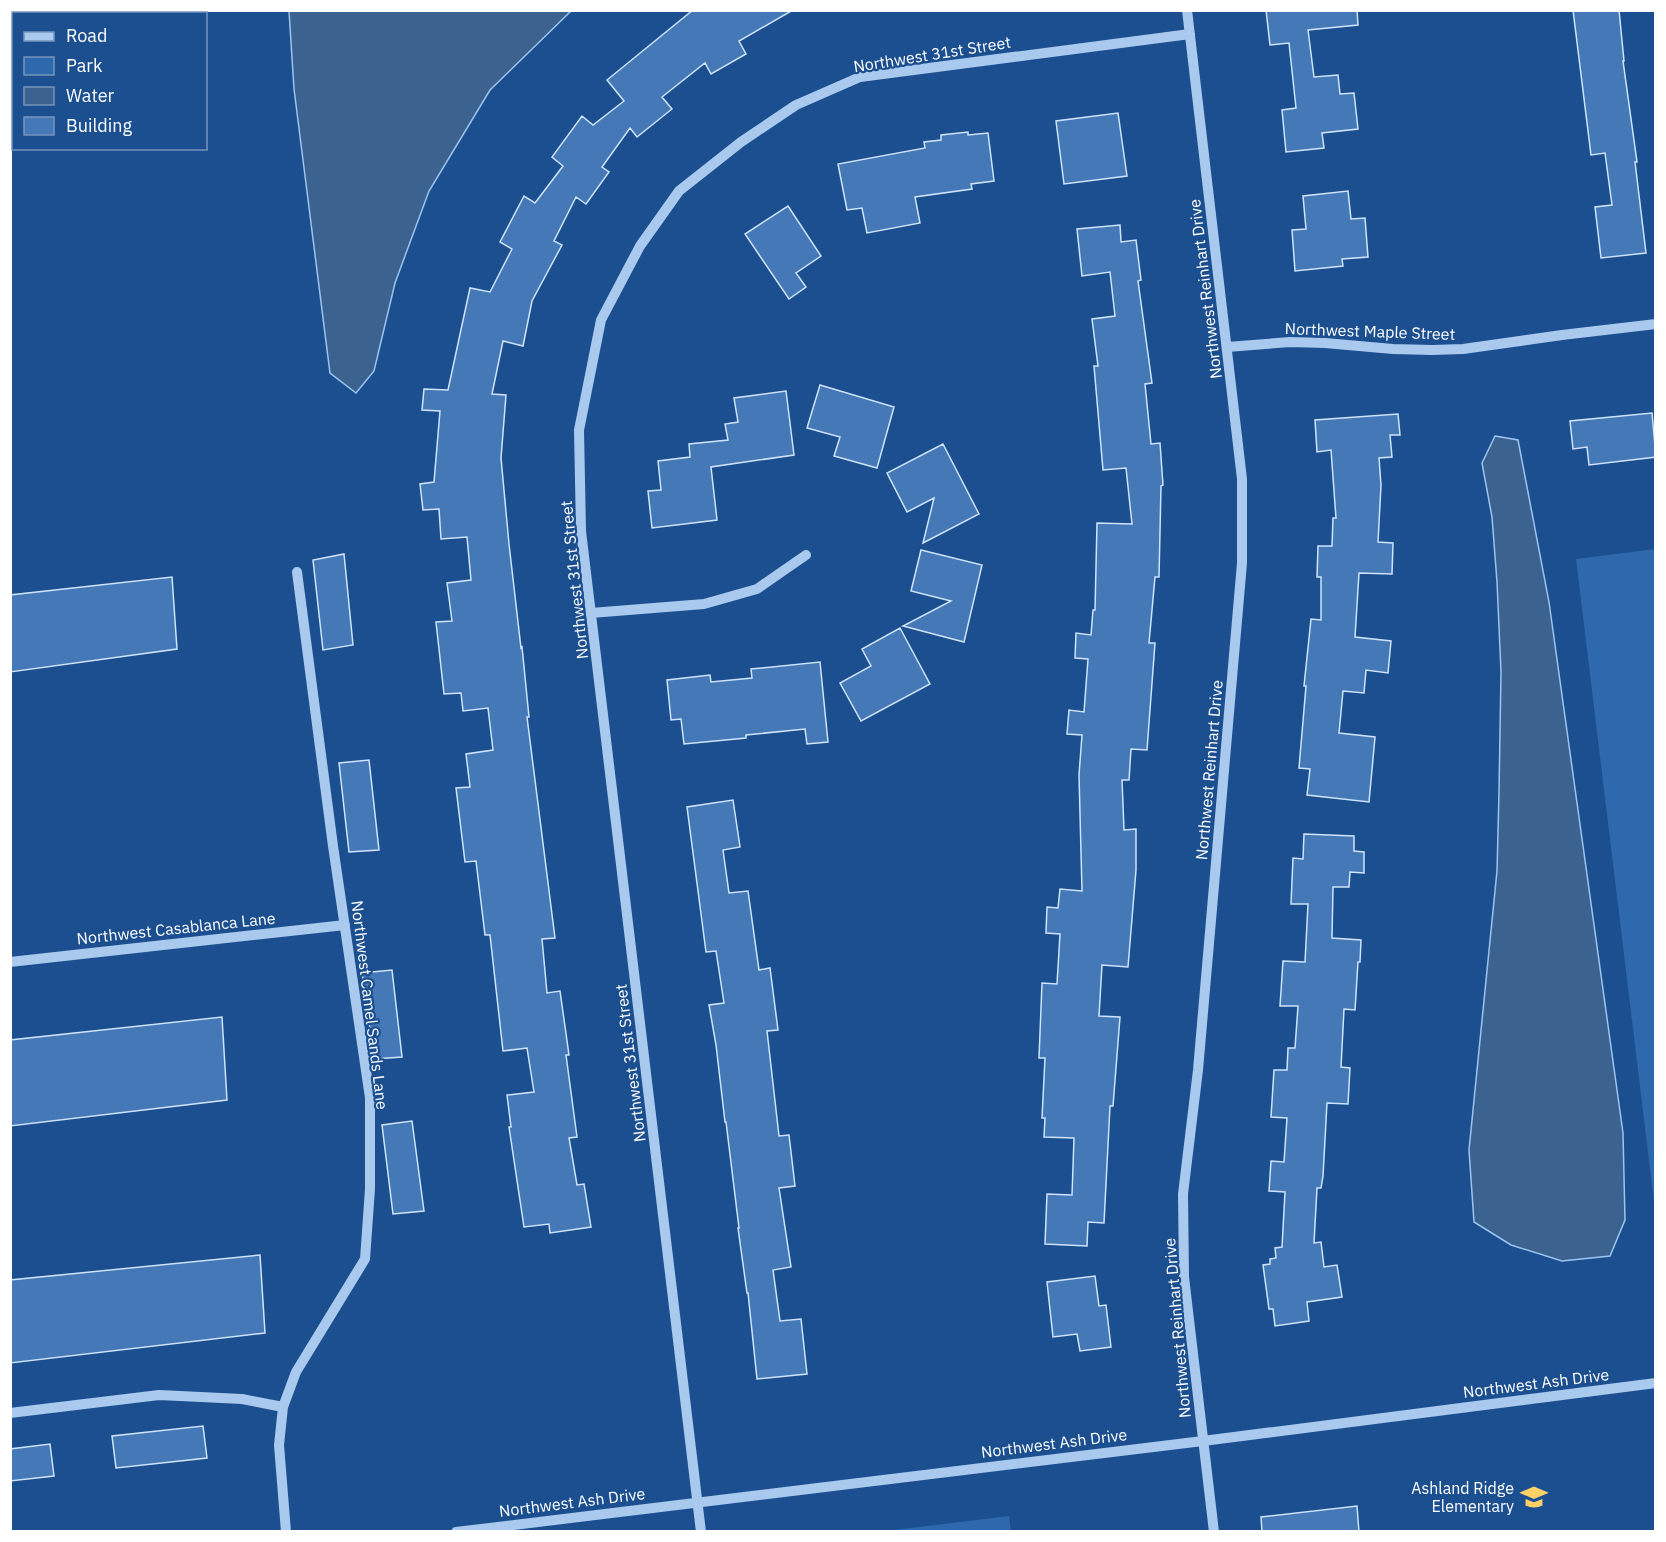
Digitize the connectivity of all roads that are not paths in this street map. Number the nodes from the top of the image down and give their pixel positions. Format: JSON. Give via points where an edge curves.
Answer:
{"nodes":[{"id":1,"x":1187,"y":10,"type":"edge"},
{"id":2,"x":1190,"y":34,"type":"junction"},
{"id":3,"x":1656,"y":324,"type":"edge"},
{"id":4,"x":1227,"y":347,"type":"junction"},
{"id":5,"x":806,"y":555,"type":"dead end"},
{"id":6,"x":297,"y":572,"type":"dead end"},
{"id":7,"x":591,"y":613,"type":"junction"},
{"id":8,"x":345,"y":925,"type":"junction"},
{"id":9,"x":10,"y":962,"type":"edge"},
{"id":10,"x":1656,"y":1383,"type":"edge"},
{"id":11,"x":283,"y":1407,"type":"junction"},
{"id":12,"x":10,"y":1413,"type":"edge"},
{"id":13,"x":1203,"y":1441,"type":"junction"},
{"id":14,"x":697,"y":1502,"type":"junction"},
{"id":15,"x":286,"y":1532,"type":"edge"},
{"id":16,"x":456,"y":1532,"type":"edge"},
{"id":17,"x":701,"y":1532,"type":"edge"},
{"id":18,"x":1214,"y":1532,"type":"edge"}],
"edges":[{"from":1,"to":2,"type":"street","name":"Northwest Reinhart Drive"},
{"from":2,"to":4,"type":"street","name":"Northwest Reinhart Drive"},
{"from":2,"to":7,"type":"street","name":"Northwest 31st Street","via":[[860,77],[796,105],[679,190],[640,246],[601,320],[579,430],[581,531]]},
{"from":3,"to":4,"type":"street","name":"Northwest Maple Street","via":[[1453,349],[1290,342]]},
{"from":4,"to":13,"type":"street","name":"Northwest Reinhart Drive","via":[[1242,479],[1242,563],[1198,1070],[1183,1194],[1184,1277]]},
{"from":5,"to":7,"type":"street","via":[[757,589],[704,604]]},
{"from":6,"to":8,"type":"street","name":"Northwest Camel Sands Lane"},
{"from":7,"to":14,"type":"street","name":"Northwest 31st Street"},
{"from":8,"to":9,"type":"street","name":"Northwest Casablanca Lane"},
{"from":8,"to":11,"type":"street","name":"Northwest Camel Sands Lane","via":[[370,1098],[370,1189],[364,1259],[296,1372]]},
{"from":10,"to":13,"type":"street","name":"Northwest Ash Drive"},
{"from":11,"to":12,"type":"street","via":[[242,1399],[159,1395]]},
{"from":11,"to":15,"type":"street","name":"Northwest Camel Sands Lane","via":[[279,1444]]},
{"from":13,"to":14,"type":"street","name":"Northwest Ash Drive"},
{"from":13,"to":18,"type":"street","name":"Northwest Reinhart Drive"},
{"from":14,"to":16,"type":"street","name":"Northwest Ash Drive"},
{"from":14,"to":17,"type":"street","name":"Northwest 31st Street"}]}
